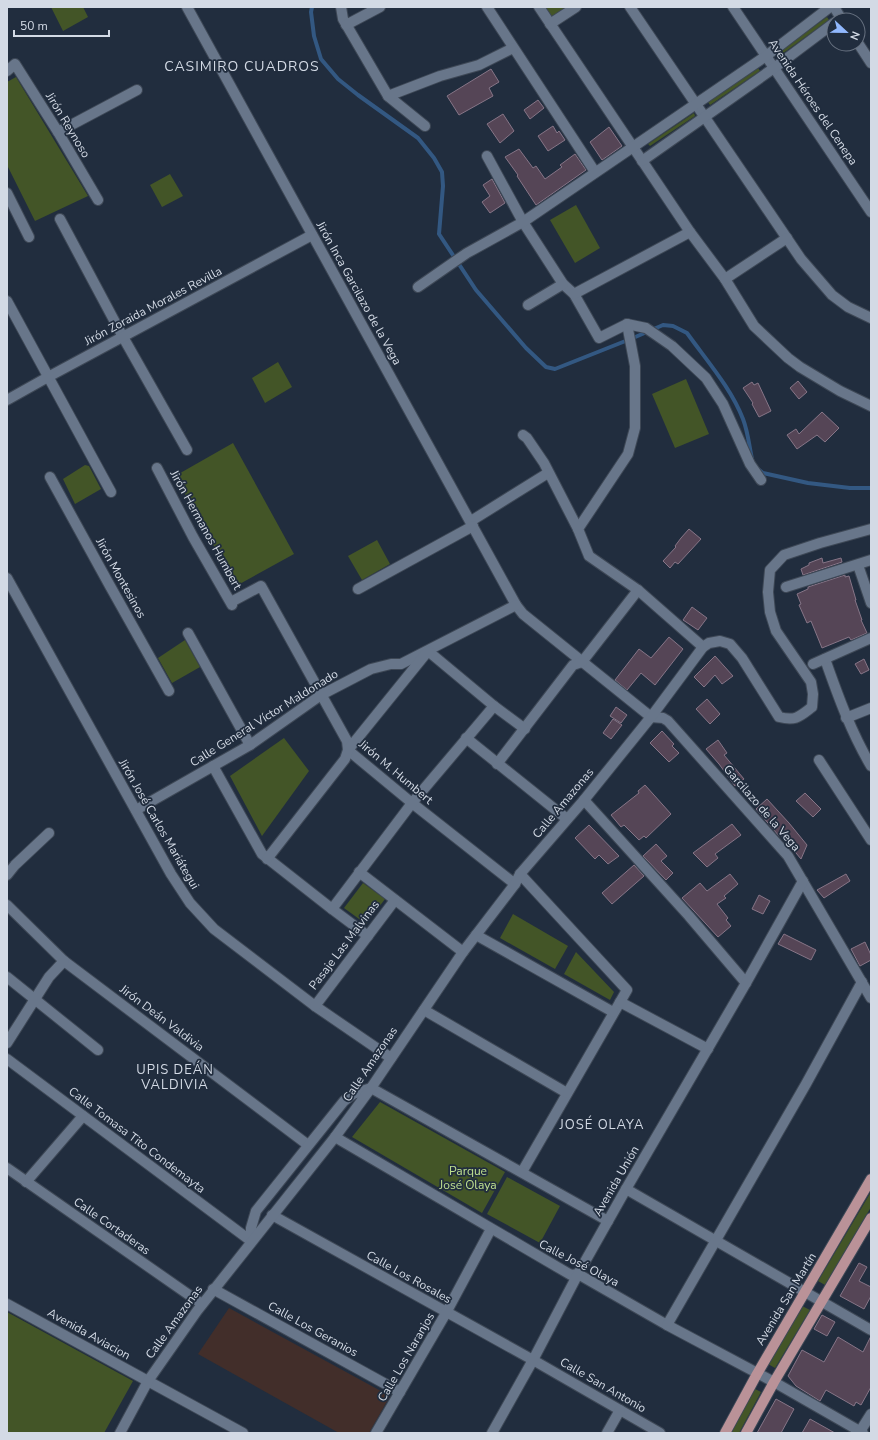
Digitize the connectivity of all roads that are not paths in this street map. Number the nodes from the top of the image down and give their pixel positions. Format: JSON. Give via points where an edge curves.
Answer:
{"nodes":[{"id":1,"x":187,"y":7,"type":"edge"},
{"id":2,"x":341,"y":7,"type":"edge"},
{"id":3,"x":380,"y":7,"type":"edge"},
{"id":4,"x":487,"y":7,"type":"edge"},
{"id":5,"x":539,"y":7,"type":"edge"},
{"id":6,"x":576,"y":7,"type":"edge"},
{"id":7,"x":630,"y":7,"type":"edge"},
{"id":8,"x":733,"y":7,"type":"edge"},
{"id":9,"x":830,"y":7,"type":"edge"},
{"id":10,"x":550,"y":24,"type":"junction"},
{"id":11,"x":346,"y":25,"type":"junction"},
{"id":12,"x":826,"y":30,"type":"edge"},
{"id":13,"x":513,"y":48,"type":"junction"},
{"id":14,"x":864,"y":52,"type":"edge"},
{"id":15,"x":766,"y":56,"type":"junction"},
{"id":16,"x":871,"y":63,"type":"edge"},
{"id":17,"x":774,"y":68,"type":"junction"},
{"id":18,"x":7,"y":71,"type":"edge"},
{"id":19,"x":137,"y":90,"type":"dead end"},
{"id":20,"x":388,"y":96,"type":"junction"},
{"id":21,"x":696,"y":104,"type":"junction"},
{"id":22,"x":705,"y":116,"type":"junction"},
{"id":23,"x":425,"y":126,"type":"dead end"},
{"id":24,"x":58,"y":132,"type":"junction"},
{"id":25,"x":633,"y":147,"type":"junction"},
{"id":26,"x":487,"y":156,"type":"dead end"},
{"id":27,"x":642,"y":161,"type":"junction"},
{"id":28,"x":595,"y":172,"type":"junction"},
{"id":29,"x":7,"y":193,"type":"edge"},
{"id":30,"x":98,"y":200,"type":"dead end"},
{"id":31,"x":871,"y":212,"type":"edge"},
{"id":32,"x":60,"y":219,"type":"dead end"},
{"id":33,"x":523,"y":222,"type":"junction"},
{"id":34,"x":690,"y":232,"type":"junction"},
{"id":35,"x":312,"y":235,"type":"junction"},
{"id":36,"x":29,"y":237,"type":"dead end"},
{"id":37,"x":787,"y":238,"type":"junction"},
{"id":38,"x":725,"y":278,"type":"junction"},
{"id":39,"x":563,"y":284,"type":"junction"},
{"id":40,"x":422,"y":285,"type":"dead end"},
{"id":41,"x":574,"y":294,"type":"junction"},
{"id":42,"x":7,"y":300,"type":"edge"},
{"id":43,"x":528,"y":305,"type":"dead end"},
{"id":44,"x":871,"y":318,"type":"edge"},
{"id":45,"x":627,"y":324,"type":"junction"},
{"id":46,"x":123,"y":337,"type":"junction"},
{"id":47,"x":48,"y":377,"type":"junction"},
{"id":48,"x":7,"y":400,"type":"edge"},
{"id":49,"x":871,"y":406,"type":"edge"},
{"id":50,"x":522,"y":435,"type":"dead end"},
{"id":51,"x":188,"y":450,"type":"dead end"},
{"id":52,"x":157,"y":468,"type":"dead end"},
{"id":53,"x":548,"y":473,"type":"junction"},
{"id":54,"x":50,"y":477,"type":"dead end"},
{"id":55,"x":761,"y":480,"type":"dead end"},
{"id":56,"x":111,"y":492,"type":"dead end"},
{"id":57,"x":472,"y":524,"type":"junction"},
{"id":58,"x":578,"y":529,"type":"junction"},
{"id":59,"x":871,"y":529,"type":"edge"},
{"id":60,"x":871,"y":560,"type":"edge"},
{"id":61,"x":858,"y":565,"type":"junction"},
{"id":62,"x":7,"y":578,"type":"edge"},
{"id":63,"x":260,"y":586,"type":"joint"},
{"id":64,"x":786,"y":587,"type":"dead end"},
{"id":65,"x":358,"y":589,"type":"dead end"},
{"id":66,"x":638,"y":590,"type":"junction"},
{"id":67,"x":871,"y":603,"type":"edge"},
{"id":68,"x":516,"y":605,"type":"junction"},
{"id":69,"x":188,"y":633,"type":"dead end"},
{"id":70,"x":871,"y":638,"type":"edge"},
{"id":71,"x":706,"y":645,"type":"junction"},
{"id":72,"x":428,"y":651,"type":"junction"},
{"id":73,"x":825,"y":659,"type":"junction"},
{"id":74,"x":582,"y":662,"type":"junction"},
{"id":75,"x":813,"y":664,"type":"dead end"},
{"id":76,"x":169,"y":691,"type":"dead end"},
{"id":77,"x":321,"y":696,"type":"junction"},
{"id":78,"x":494,"y":706,"type":"junction"},
{"id":79,"x":871,"y":708,"type":"edge"},
{"id":80,"x":651,"y":717,"type":"junction"},
{"id":81,"x":846,"y":718,"type":"junction"},
{"id":82,"x":525,"y":729,"type":"junction"},
{"id":83,"x":466,"y":738,"type":"junction"},
{"id":84,"x":250,"y":745,"type":"junction"},
{"id":85,"x":348,"y":750,"type":"junction"},
{"id":86,"x":819,"y":760,"type":"dead end"},
{"id":87,"x":497,"y":764,"type":"junction"},
{"id":88,"x":213,"y":766,"type":"junction"},
{"id":89,"x":871,"y":766,"type":"edge"},
{"id":90,"x":584,"y":800,"type":"junction"},
{"id":91,"x":412,"y":803,"type":"junction"},
{"id":92,"x":136,"y":810,"type":"junction"},
{"id":93,"x":567,"y":819,"type":"junction"},
{"id":94,"x":48,"y":833,"type":"dead end"},
{"id":95,"x":871,"y":840,"type":"edge"},
{"id":96,"x":267,"y":859,"type":"junction"},
{"id":97,"x":359,"y":872,"type":"junction"},
{"id":98,"x":520,"y":874,"type":"junction"},
{"id":99,"x":7,"y":875,"type":"edge"},
{"id":100,"x":803,"y":881,"type":"junction"},
{"id":101,"x":515,"y":884,"type":"junction"},
{"id":102,"x":395,"y":900,"type":"junction"},
{"id":103,"x":7,"y":905,"type":"edge"},
{"id":104,"x":332,"y":910,"type":"junction"},
{"id":105,"x":476,"y":934,"type":"junction"},
{"id":106,"x":368,"y":936,"type":"junction"},
{"id":107,"x":463,"y":952,"type":"junction"},
{"id":108,"x":64,"y":961,"type":"junction"},
{"id":109,"x":7,"y":978,"type":"edge"},
{"id":110,"x":862,"y":982,"type":"junction"},
{"id":111,"x":746,"y":983,"type":"junction"},
{"id":112,"x":871,"y":998,"type":"edge"},
{"id":113,"x":35,"y":999,"type":"junction"},
{"id":114,"x":620,"y":1002,"type":"junction"},
{"id":115,"x":315,"y":1006,"type":"junction"},
{"id":116,"x":424,"y":1010,"type":"junction"},
{"id":117,"x":613,"y":1012,"type":"junction"},
{"id":118,"x":7,"y":1042,"type":"edge"},
{"id":119,"x":708,"y":1049,"type":"junction"},
{"id":120,"x":98,"y":1050,"type":"dead end"},
{"id":121,"x":390,"y":1058,"type":"junction"},
{"id":122,"x":7,"y":1059,"type":"edge"},
{"id":123,"x":371,"y":1088,"type":"junction"},
{"id":124,"x":567,"y":1093,"type":"junction"},
{"id":125,"x":83,"y":1116,"type":"junction"},
{"id":126,"x":335,"y":1137,"type":"junction"},
{"id":127,"x":308,"y":1145,"type":"junction"},
{"id":128,"x":7,"y":1168,"type":"edge"},
{"id":129,"x":522,"y":1172,"type":"junction"},
{"id":130,"x":871,"y":1179,"type":"edge"},
{"id":131,"x":26,"y":1182,"type":"junction"},
{"id":132,"x":626,"y":1189,"type":"junction"},
{"id":133,"x":272,"y":1215,"type":"junction"},
{"id":134,"x":871,"y":1218,"type":"edge"},
{"id":135,"x":608,"y":1221,"type":"junction"},
{"id":136,"x":491,"y":1229,"type":"junction"},
{"id":137,"x":716,"y":1240,"type":"junction"},
{"id":138,"x":251,"y":1241,"type":"junction"},
{"id":139,"x":578,"y":1274,"type":"junction"},
{"id":140,"x":213,"y":1289,"type":"junction"},
{"id":141,"x":805,"y":1292,"type":"junction"},
{"id":142,"x":821,"y":1301,"type":"junction"},
{"id":143,"x":7,"y":1304,"type":"edge"},
{"id":144,"x":202,"y":1304,"type":"junction"},
{"id":145,"x":446,"y":1313,"type":"junction"},
{"id":146,"x":667,"y":1325,"type":"junction"},
{"id":147,"x":871,"y":1330,"type":"edge"},
{"id":148,"x":533,"y":1360,"type":"junction"},
{"id":149,"x":756,"y":1374,"type":"junction"},
{"id":150,"x":148,"y":1381,"type":"junction"},
{"id":151,"x":774,"y":1382,"type":"junction"},
{"id":152,"x":400,"y":1392,"type":"junction"},
{"id":153,"x":620,"y":1410,"type":"junction"},
{"id":154,"x":871,"y":1414,"type":"edge"},
{"id":155,"x":861,"y":1432,"type":"edge"},
{"id":156,"x":120,"y":1433,"type":"edge"},
{"id":157,"x":243,"y":1433,"type":"edge"},
{"id":158,"x":376,"y":1433,"type":"edge"},
{"id":159,"x":492,"y":1433,"type":"edge"},
{"id":160,"x":607,"y":1433,"type":"edge"},
{"id":161,"x":660,"y":1433,"type":"edge"},
{"id":162,"x":725,"y":1433,"type":"edge"},
{"id":163,"x":746,"y":1433,"type":"edge"}],
"edges":[{"from":1,"to":35,"type":"street","name":"Jirón Inca Garcilazo de la Vega"},
{"from":2,"to":11,"type":"street"},
{"from":3,"to":11,"type":"street"},
{"from":4,"to":13,"type":"street"},
{"from":5,"to":10,"type":"street"},
{"from":6,"to":10,"type":"street"},
{"from":7,"to":21,"type":"street"},
{"from":8,"to":15,"type":"street","name":"Avenida Héroes del Cenepa"},
{"from":9,"to":15,"type":"street"},
{"from":10,"to":25,"type":"street"},
{"from":11,"to":20,"type":"street"},
{"from":12,"to":17,"type":"street"},
{"from":13,"to":20,"type":"street","via":[[479,65],[440,76]]},
{"from":13,"to":28,"type":"street"},
{"from":14,"to":16,"type":"street"},
{"from":15,"to":17,"type":"street","name":"Avenida Héroes del Cenepa"},
{"from":15,"to":21,"type":"street"},
{"from":17,"to":22,"type":"street"},
{"from":17,"to":31,"type":"street","name":"Avenida Héroes del Cenepa"},
{"from":18,"to":24,"type":"street","name":"Jirón Reynoso","via":[[16,64]]},
{"from":19,"to":24,"type":"street"},
{"from":20,"to":23,"type":"street"},
{"from":21,"to":22,"type":"street"},
{"from":21,"to":25,"type":"street"},
{"from":22,"to":27,"type":"street"},
{"from":22,"to":37,"type":"street"},
{"from":24,"to":30,"type":"street","name":"Jirón Reynoso"},
{"from":25,"to":27,"type":"street"},
{"from":25,"to":28,"type":"street"},
{"from":26,"to":33,"type":"street"},
{"from":27,"to":34,"type":"street"},
{"from":28,"to":33,"type":"street"},
{"from":29,"to":36,"type":"street"},
{"from":32,"to":46,"type":"street"},
{"from":33,"to":39,"type":"street"},
{"from":33,"to":40,"type":"street","via":[[467,253]]},
{"from":34,"to":38,"type":"street"},
{"from":34,"to":41,"type":"street"},
{"from":35,"to":46,"type":"street","name":"Jirón Zoraida Morales Revilla"},
{"from":35,"to":57,"type":"street","name":"Jirón Inca Garcilazo de la Vega"},
{"from":37,"to":38,"type":"street"},
{"from":37,"to":44,"type":"street","via":[[801,259],[832,295],[848,307]]},
{"from":38,"to":49,"type":"street","via":[[754,326],[788,358],[840,391]]},
{"from":39,"to":41,"type":"street"},
{"from":39,"to":43,"type":"street"},
{"from":41,"to":45,"type":"street","via":[[599,338]]},
{"from":42,"to":47,"type":"street"},
{"from":45,"to":55,"type":"street","via":[[646,328],[672,346],[706,378],[723,404],[750,464]]},
{"from":45,"to":58,"type":"street","via":[[635,366],[635,428],[628,454]]},
{"from":46,"to":47,"type":"street","name":"Jirón Zoraida Morales Revilla"},
{"from":46,"to":51,"type":"street"},
{"from":47,"to":48,"type":"street","name":"Jirón Zoraida Morales Revilla"},
{"from":47,"to":56,"type":"street"},
{"from":50,"to":53,"type":"street","via":[[527,438]]},
{"from":52,"to":63,"type":"street","name":"Jirón Hermanos Humbert","via":[[232,604]]},
{"from":53,"to":57,"type":"street"},
{"from":53,"to":58,"type":"street"},
{"from":54,"to":76,"type":"street","name":"Jirón Montesinos"},
{"from":57,"to":65,"type":"street"},
{"from":57,"to":68,"type":"street","name":"Jirón Inca Garcilazo de la Vega"},
{"from":58,"to":66,"type":"street","via":[[589,556]]},
{"from":59,"to":71,"type":"street","via":[[784,555],[770,570],[768,592],[770,612],[776,631],[811,682],[812,707],[801,716],[790,720],[779,717],[742,658],[730,644],[720,641]]},
{"from":60,"to":61,"type":"street"},
{"from":61,"to":64,"type":"street"},
{"from":61,"to":67,"type":"street"},
{"from":62,"to":92,"type":"street","name":"Jirón José Carlos Mariátegui"},
{"from":63,"to":77,"type":"street","name":"Jirón M. Humbert"},
{"from":66,"to":71,"type":"street"},
{"from":66,"to":74,"type":"street"},
{"from":68,"to":72,"type":"street","name":"Calle General Víctor Maldonado"},
{"from":68,"to":74,"type":"street","via":[[523,614]]},
{"from":69,"to":84,"type":"street"},
{"from":70,"to":73,"type":"street"},
{"from":71,"to":80,"type":"street","name":"Calle Amazonas"},
{"from":72,"to":77,"type":"street","name":"Calle General Víctor Maldonado","via":[[401,664],[371,669]]},
{"from":72,"to":78,"type":"street"},
{"from":72,"to":85,"type":"street"},
{"from":73,"to":75,"type":"street"},
{"from":73,"to":81,"type":"street"},
{"from":74,"to":80,"type":"street"},
{"from":74,"to":82,"type":"street","via":[[573,665]]},
{"from":77,"to":84,"type":"street","name":"Calle General Víctor Maldonado"},
{"from":77,"to":85,"type":"street","name":"Jirón M. Humbert","via":[[347,741]]},
{"from":78,"to":82,"type":"street"},
{"from":78,"to":83,"type":"street"},
{"from":79,"to":81,"type":"street"},
{"from":80,"to":90,"type":"street","name":"Calle Amazonas"},
{"from":80,"to":100,"type":"street","name":"Garcilazo de la Vega","via":[[668,721],[788,856]]},
{"from":81,"to":89,"type":"street"},
{"from":82,"to":87,"type":"street"},
{"from":83,"to":87,"type":"street"},
{"from":83,"to":91,"type":"street"},
{"from":84,"to":88,"type":"street","name":"Calle General Víctor Maldonado"},
{"from":85,"to":91,"type":"street","name":"Jirón M. Humbert"},
{"from":85,"to":96,"type":"street","via":[[345,759]]},
{"from":86,"to":95,"type":"street"},
{"from":87,"to":93,"type":"street"},
{"from":88,"to":92,"type":"street","name":"Calle General Víctor Maldonado"},
{"from":88,"to":96,"type":"street"},
{"from":90,"to":93,"type":"street","name":"Calle Amazonas"},
{"from":90,"to":111,"type":"street"},
{"from":91,"to":97,"type":"street"},
{"from":91,"to":101,"type":"street","name":"Jirón M. Humbert"},
{"from":92,"to":115,"type":"street","name":"Jirón José Carlos Mariátegui","via":[[175,881],[200,914],[214,928]]},
{"from":93,"to":98,"type":"street","name":"Calle Amazonas"},
{"from":94,"to":99,"type":"street"},
{"from":96,"to":104,"type":"street"},
{"from":97,"to":102,"type":"street"},
{"from":97,"to":104,"type":"street"},
{"from":98,"to":101,"type":"street","name":"Calle Amazonas"},
{"from":98,"to":114,"type":"street","via":[[627,990]]},
{"from":100,"to":110,"type":"street","name":"Garcilazo de la Vega"},
{"from":100,"to":111,"type":"street","name":"Avenida Unión"},
{"from":101,"to":105,"type":"street","name":"Calle Amazonas"},
{"from":102,"to":106,"type":"street","name":"Pasaje Las Malvinas"},
{"from":102,"to":107,"type":"street"},
{"from":103,"to":108,"type":"street","name":"Jirón Deán Valdivia"},
{"from":104,"to":106,"type":"street"},
{"from":105,"to":107,"type":"street","name":"Calle Amazonas"},
{"from":105,"to":117,"type":"street"},
{"from":106,"to":115,"type":"street","name":"Pasaje Las Malvinas"},
{"from":107,"to":116,"type":"street","name":"Calle Amazonas"},
{"from":108,"to":113,"type":"street"},
{"from":108,"to":127,"type":"street","name":"Jirón Deán Valdivia"},
{"from":109,"to":113,"type":"street"},
{"from":110,"to":112,"type":"street","name":"Garcilazo de la Vega"},
{"from":110,"to":137,"type":"street"},
{"from":111,"to":119,"type":"street","name":"Avenida Unión"},
{"from":113,"to":118,"type":"street"},
{"from":113,"to":120,"type":"street"},
{"from":114,"to":117,"type":"street"},
{"from":114,"to":119,"type":"street"},
{"from":115,"to":121,"type":"street","name":"Jirón José Carlos Mariátegui"},
{"from":116,"to":121,"type":"street","name":"Calle Amazonas"},
{"from":116,"to":124,"type":"street"},
{"from":117,"to":124,"type":"street"},
{"from":119,"to":132,"type":"street","name":"Avenida Unión"},
{"from":121,"to":123,"type":"street","name":"Calle Amazonas"},
{"from":122,"to":125,"type":"street","name":"Calle Tomasa Tito Condemayta"},
{"from":123,"to":126,"type":"street","name":"Calle Amazonas"},
{"from":123,"to":127,"type":"street","via":[[353,1094],[344,1101]]},
{"from":123,"to":129,"type":"street"},
{"from":124,"to":129,"type":"street"},
{"from":125,"to":131,"type":"street"},
{"from":125,"to":138,"type":"street","name":"Calle Tomasa Tito Condemayta"},
{"from":126,"to":133,"type":"street","name":"Calle Amazonas"},
{"from":126,"to":136,"type":"street","name":"Calle José Olaya"},
{"from":127,"to":138,"type":"street","via":[[256,1211],[251,1228]]},
{"from":128,"to":131,"type":"street","name":"Calle Cortaderas"},
{"from":129,"to":135,"type":"street"},
{"from":130,"to":141,"type":"main road","name":"Avenida San Martín"},
{"from":131,"to":144,"type":"street","name":"Calle Cortaderas"},
{"from":132,"to":135,"type":"street","name":"Avenida Unión"},
{"from":132,"to":137,"type":"street"},
{"from":133,"to":138,"type":"street","name":"Calle Amazonas"},
{"from":133,"to":145,"type":"street","name":"Calle Los Rosales"},
{"from":134,"to":142,"type":"main road"},
{"from":135,"to":139,"type":"street","name":"Avenida Unión"},
{"from":136,"to":139,"type":"street","name":"Calle José Olaya","via":[[571,1275]]},
{"from":136,"to":145,"type":"street","name":"Calle Los Naranjos"},
{"from":137,"to":141,"type":"street"},
{"from":137,"to":146,"type":"street"},
{"from":138,"to":140,"type":"street","name":"Calle Amazonas"},
{"from":139,"to":146,"type":"street","name":"Calle José Olaya"},
{"from":139,"to":148,"type":"street","name":"Avenida Unión"},
{"from":140,"to":144,"type":"street","name":"Calle Amazonas"},
{"from":140,"to":152,"type":"street","name":"Calle Los Geranios"},
{"from":141,"to":142,"type":"street"},
{"from":141,"to":149,"type":"main road","name":"Avenida San Martín"},
{"from":142,"to":147,"type":"street"},
{"from":142,"to":151,"type":"main road"},
{"from":143,"to":150,"type":"street","name":"Avenida Aviacion"},
{"from":144,"to":150,"type":"street","name":"Calle Amazonas"},
{"from":145,"to":148,"type":"street","name":"Calle Los Rosales"},
{"from":145,"to":152,"type":"street","name":"Calle Los Naranjos"},
{"from":146,"to":149,"type":"street","name":"Calle José Olaya"},
{"from":148,"to":153,"type":"street","name":"Calle San Antonio"},
{"from":148,"to":159,"type":"street","name":"Avenida Unión"},
{"from":149,"to":151,"type":"street","name":"Calle José Olaya"},
{"from":149,"to":162,"type":"main road","name":"Avenida San Martín"},
{"from":150,"to":156,"type":"street","name":"Calle Amazonas"},
{"from":150,"to":157,"type":"street","name":"Avenida Aviacion"},
{"from":151,"to":155,"type":"street","name":"Calle José Olaya"},
{"from":151,"to":163,"type":"main road"},
{"from":152,"to":158,"type":"street","name":"Calle Los Naranjos"},
{"from":153,"to":160,"type":"street"},
{"from":153,"to":161,"type":"street","name":"Calle San Antonio"},
{"from":154,"to":155,"type":"street"}]}
